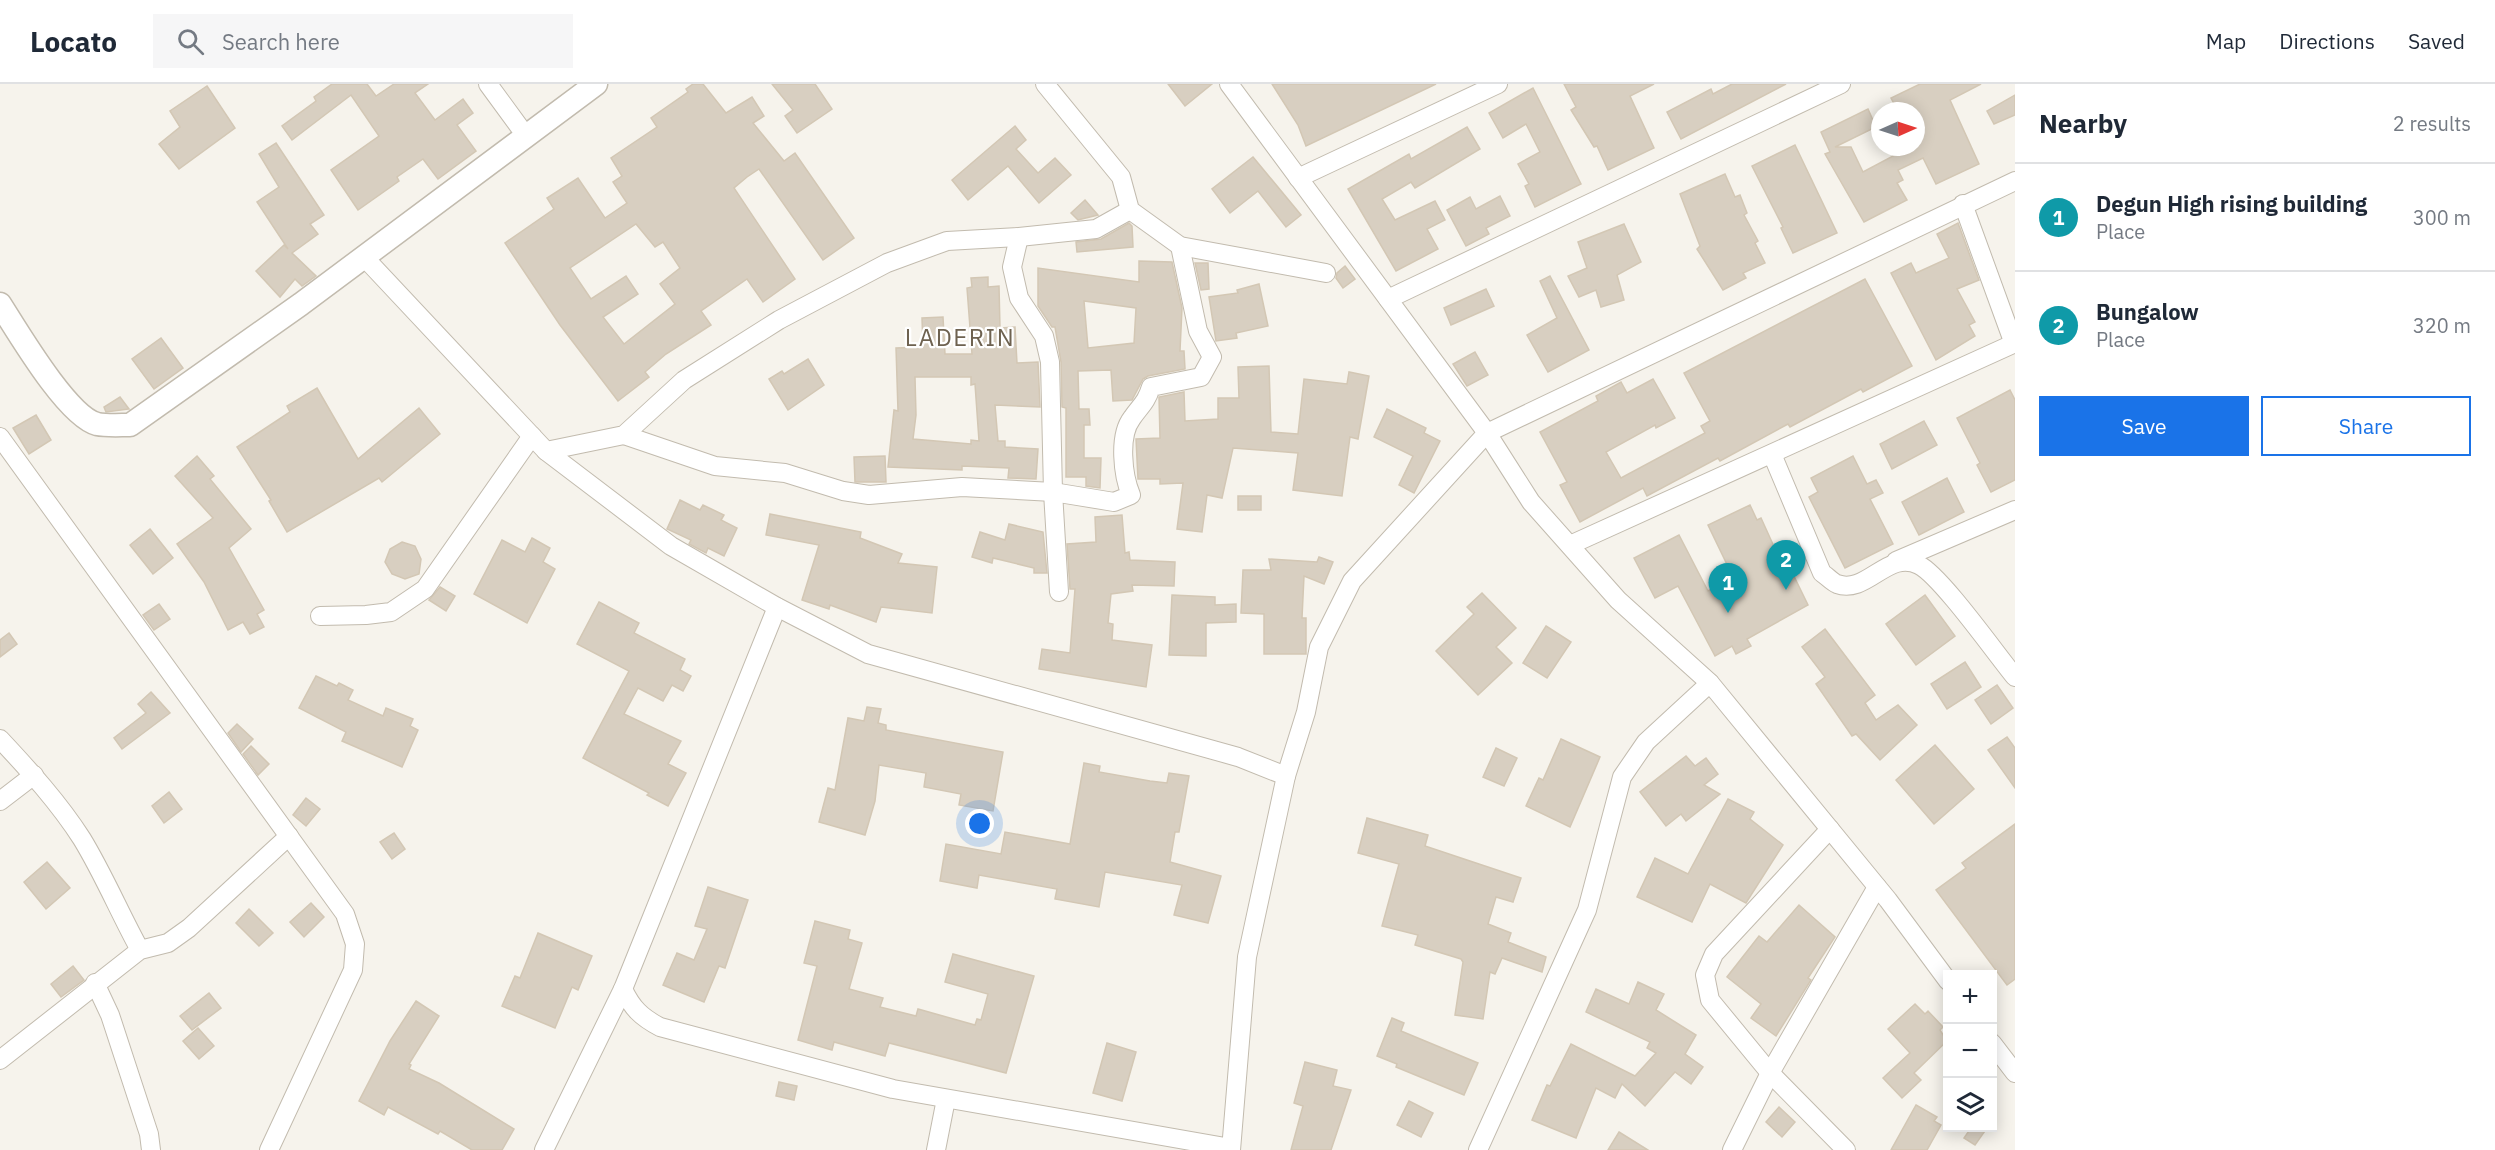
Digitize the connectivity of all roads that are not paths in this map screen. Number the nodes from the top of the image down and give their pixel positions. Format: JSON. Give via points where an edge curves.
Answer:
{"nodes":[{"id":1,"x":489,"y":84,"type":"edge"},
{"id":2,"x":596,"y":84,"type":"edge"},
{"id":3,"x":1045,"y":84,"type":"edge"},
{"id":4,"x":1229,"y":84,"type":"edge"},
{"id":5,"x":1498,"y":84,"type":"edge"},
{"id":6,"x":1841,"y":84,"type":"edge"},
{"id":7,"x":1461,"y":92,"type":"edge"},
{"id":8,"x":526,"y":136,"type":"junction"},
{"id":9,"x":1299,"y":178,"type":"junction"},
{"id":10,"x":2015,"y":181,"type":"edge"},
{"id":11,"x":1963,"y":204,"type":"junction"},
{"id":12,"x":1130,"y":210,"type":"junction"},
{"id":13,"x":1018,"y":237,"type":"junction"},
{"id":14,"x":1180,"y":246,"type":"junction"},
{"id":15,"x":364,"y":257,"type":"junction"},
{"id":16,"x":1326,"y":273,"type":"dead end"},
{"id":17,"x":1388,"y":299,"type":"junction"},
{"id":18,"x":0,"y":304,"type":"edge"},
{"id":19,"x":2015,"y":344,"type":"edge"},
{"id":20,"x":1487,"y":433,"type":"junction"},
{"id":21,"x":624,"y":435,"type":"junction"},
{"id":22,"x":532,"y":436,"type":"junction"},
{"id":23,"x":0,"y":437,"type":"edge"},
{"id":24,"x":546,"y":451,"type":"junction"},
{"id":25,"x":1772,"y":454,"type":"junction"},
{"id":26,"x":1053,"y":492,"type":"junction"},
{"id":27,"x":2015,"y":510,"type":"edge"},
{"id":28,"x":1570,"y":545,"type":"junction"},
{"id":29,"x":1895,"y":562,"type":"junction"},
{"id":30,"x":1059,"y":592,"type":"dead end"},
{"id":31,"x":777,"y":607,"type":"junction"},
{"id":32,"x":320,"y":616,"type":"dead end"},
{"id":33,"x":2015,"y":677,"type":"edge"},
{"id":34,"x":1710,"y":683,"type":"junction"},
{"id":35,"x":0,"y":739,"type":"edge"},
{"id":36,"x":34,"y":775,"type":"junction"},
{"id":37,"x":1286,"y":776,"type":"junction"},
{"id":38,"x":0,"y":801,"type":"edge"},
{"id":39,"x":1830,"y":829,"type":"junction"},
{"id":40,"x":289,"y":836,"type":"junction"},
{"id":41,"x":1877,"y":887,"type":"junction"},
{"id":42,"x":140,"y":950,"type":"junction"},
{"id":43,"x":1943,"y":976,"type":"edge"},
{"id":44,"x":95,"y":983,"type":"junction"},
{"id":45,"x":623,"y":989,"type":"junction"},
{"id":46,"x":1997,"y":1050,"type":"edge"},
{"id":47,"x":0,"y":1060,"type":"edge"},
{"id":48,"x":1770,"y":1073,"type":"junction"},
{"id":49,"x":2015,"y":1073,"type":"edge"},
{"id":50,"x":946,"y":1099,"type":"junction"},
{"id":51,"x":1231,"y":1149,"type":"edge"},
{"id":52,"x":151,"y":1150,"type":"edge"},
{"id":53,"x":269,"y":1150,"type":"edge"},
{"id":54,"x":544,"y":1150,"type":"edge"},
{"id":55,"x":936,"y":1150,"type":"edge"},
{"id":56,"x":1478,"y":1150,"type":"edge"},
{"id":57,"x":1732,"y":1150,"type":"edge"},
{"id":58,"x":1846,"y":1150,"type":"edge"}],
"edges":[{"from":1,"to":8,"type":"street"},
{"from":2,"to":8,"type":"street"},
{"from":3,"to":12,"type":"street","via":[[1121,177]]},
{"from":4,"to":9,"type":"street"},
{"from":5,"to":7,"type":"street"},
{"from":6,"to":17,"type":"street"},
{"from":7,"to":9,"type":"street"},
{"from":8,"to":15,"type":"street"},
{"from":9,"to":17,"type":"street"},
{"from":10,"to":11,"type":"street"},
{"from":11,"to":19,"type":"street"},
{"from":11,"to":20,"type":"street"},
{"from":12,"to":13,"type":"street","via":[[1096,228]]},
{"from":12,"to":14,"type":"street"},
{"from":13,"to":21,"type":"street","via":[[947,241],[887,263],[779,320],[684,380]]},
{"from":13,"to":26,"type":"street","via":[[1012,267],[1019,298],[1044,336],[1050,362]]},
{"from":14,"to":16,"type":"street"},
{"from":14,"to":26,"type":"street","via":[[1198,331],[1212,357],[1201,377],[1152,387],[1146,404],[1130,420],[1124,448],[1124,477],[1131,495],[1114,502]]},
{"from":15,"to":18,"type":"street","via":[[130,425],[96,424],[76,412]]},
{"from":15,"to":22,"type":"street"},
{"from":17,"to":20,"type":"street"},
{"from":19,"to":25,"type":"street"},
{"from":20,"to":28,"type":"street","via":[[1531,502]]},
{"from":20,"to":37,"type":"street","via":[[1352,581],[1319,647],[1306,712]]},
{"from":21,"to":24,"type":"street"},
{"from":21,"to":26,"type":"street","via":[[715,466],[785,473],[869,495],[963,487]]},
{"from":22,"to":24,"type":"street"},
{"from":22,"to":32,"type":"street","via":[[424,589],[392,612]]},
{"from":23,"to":40,"type":"street"},
{"from":24,"to":31,"type":"street","via":[[671,546]]},
{"from":25,"to":28,"type":"street"},
{"from":25,"to":29,"type":"street","via":[[1822,573],[1838,584],[1858,584]]},
{"from":26,"to":30,"type":"street"},
{"from":27,"to":29,"type":"street"},
{"from":28,"to":34,"type":"street","via":[[1618,600]]},
{"from":29,"to":33,"type":"street","via":[[1918,564],[1935,578]]},
{"from":31,"to":37,"type":"street","via":[[868,654],[1238,757]]},
{"from":31,"to":45,"type":"street"},
{"from":34,"to":39,"type":"street"},
{"from":34,"to":56,"type":"street","via":[[1646,742],[1622,777],[1587,910]]},
{"from":35,"to":36,"type":"street"},
{"from":36,"to":38,"type":"street"},
{"from":36,"to":42,"type":"street","via":[[81,838]]},
{"from":37,"to":51,"type":"street","via":[[1246,957]]},
{"from":39,"to":41,"type":"street"},
{"from":39,"to":48,"type":"street","via":[[1714,954],[1705,975],[1710,1000]]},
{"from":40,"to":42,"type":"street","via":[[189,928],[168,943]]},
{"from":40,"to":53,"type":"street","via":[[345,914],[355,944],[353,970]]},
{"from":41,"to":43,"type":"street"},
{"from":41,"to":48,"type":"street"},
{"from":42,"to":44,"type":"street"},
{"from":44,"to":47,"type":"street"},
{"from":44,"to":52,"type":"street","via":[[110,1015]]},
{"from":45,"to":50,"type":"street","via":[[637,1012],[660,1027],[893,1089]]},
{"from":45,"to":54,"type":"street"},
{"from":46,"to":49,"type":"street"},
{"from":48,"to":57,"type":"street"},
{"from":48,"to":58,"type":"street"},
{"from":50,"to":51,"type":"street"},
{"from":50,"to":55,"type":"street"}]}
